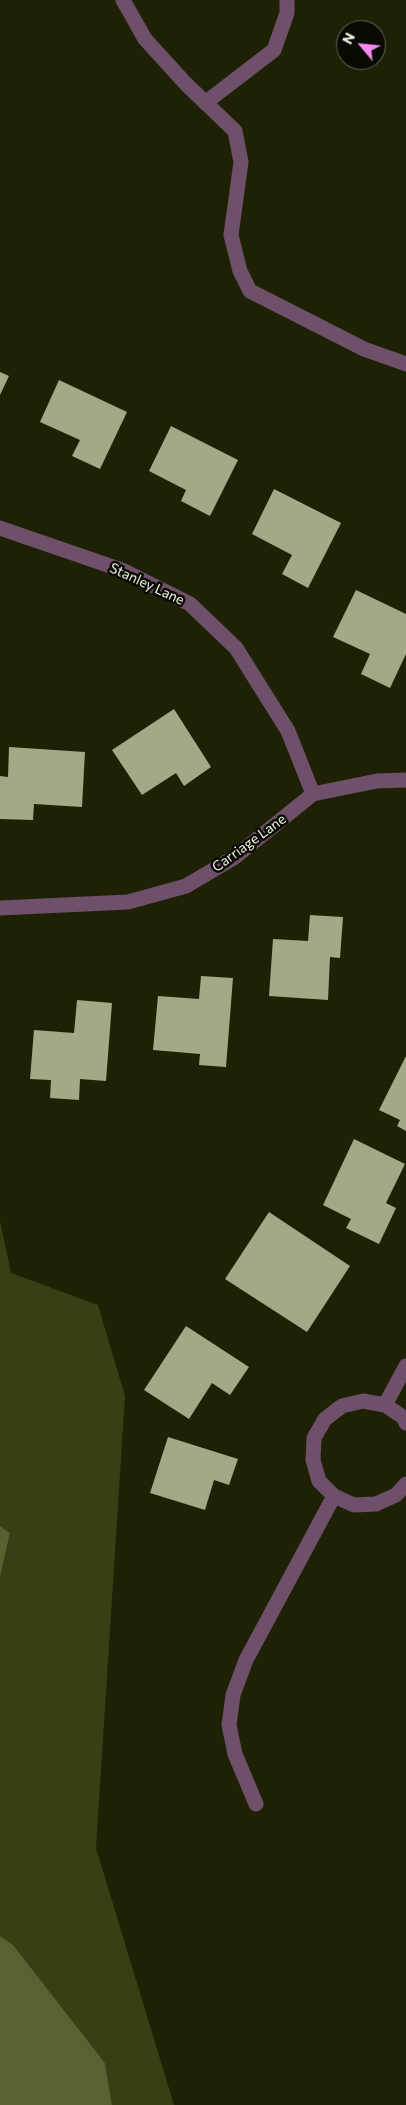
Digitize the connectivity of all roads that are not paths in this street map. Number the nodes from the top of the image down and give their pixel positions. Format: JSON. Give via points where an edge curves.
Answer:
{"nodes":[{"id":1,"x":123,"y":0,"type":"edge"},
{"id":2,"x":287,"y":0,"type":"edge"},
{"id":3,"x":205,"y":103,"type":"junction"},
{"id":4,"x":406,"y":364,"type":"edge"},
{"id":5,"x":0,"y":528,"type":"edge"},
{"id":6,"x":406,"y":780,"type":"edge"},
{"id":7,"x":313,"y":794,"type":"junction"},
{"id":8,"x":0,"y":908,"type":"edge"},
{"id":9,"x":406,"y":1366,"type":"edge"},
{"id":10,"x":385,"y":1405,"type":"junction"},
{"id":11,"x":406,"y":1423,"type":"edge"},
{"id":12,"x":406,"y":1484,"type":"edge"},
{"id":13,"x":334,"y":1496,"type":"junction"},
{"id":14,"x":256,"y":1804,"type":"dead end"}],
"edges":[{"from":1,"to":3,"type":"street","via":[[145,38]]},
{"from":2,"to":3,"type":"street","via":[[287,12],[274,50]]},
{"from":3,"to":4,"type":"street","via":[[235,131],[240,162],[231,235],[240,271],[250,291],[364,349]]},
{"from":5,"to":7,"type":"street","name":"Stanley Lane","via":[[122,570],[190,604],[236,648],[288,731]]},
{"from":6,"to":7,"type":"street","name":"Carriage Lane","via":[[378,781]]},
{"from":7,"to":8,"type":"street","name":"Carriage Lane","via":[[235,857],[186,886],[128,902]]},
{"from":9,"to":10,"type":"street"},
{"from":10,"to":11,"type":"street"},
{"from":10,"to":13,"type":"street","via":[[363,1401],[342,1406],[325,1419],[314,1438],[312,1460],[319,1481]]},
{"from":12,"to":13,"type":"street","via":[[396,1495],[376,1504],[354,1505]]},
{"from":13,"to":14,"type":"street","via":[[246,1660],[232,1695],[229,1725],[233,1744]]}]}
